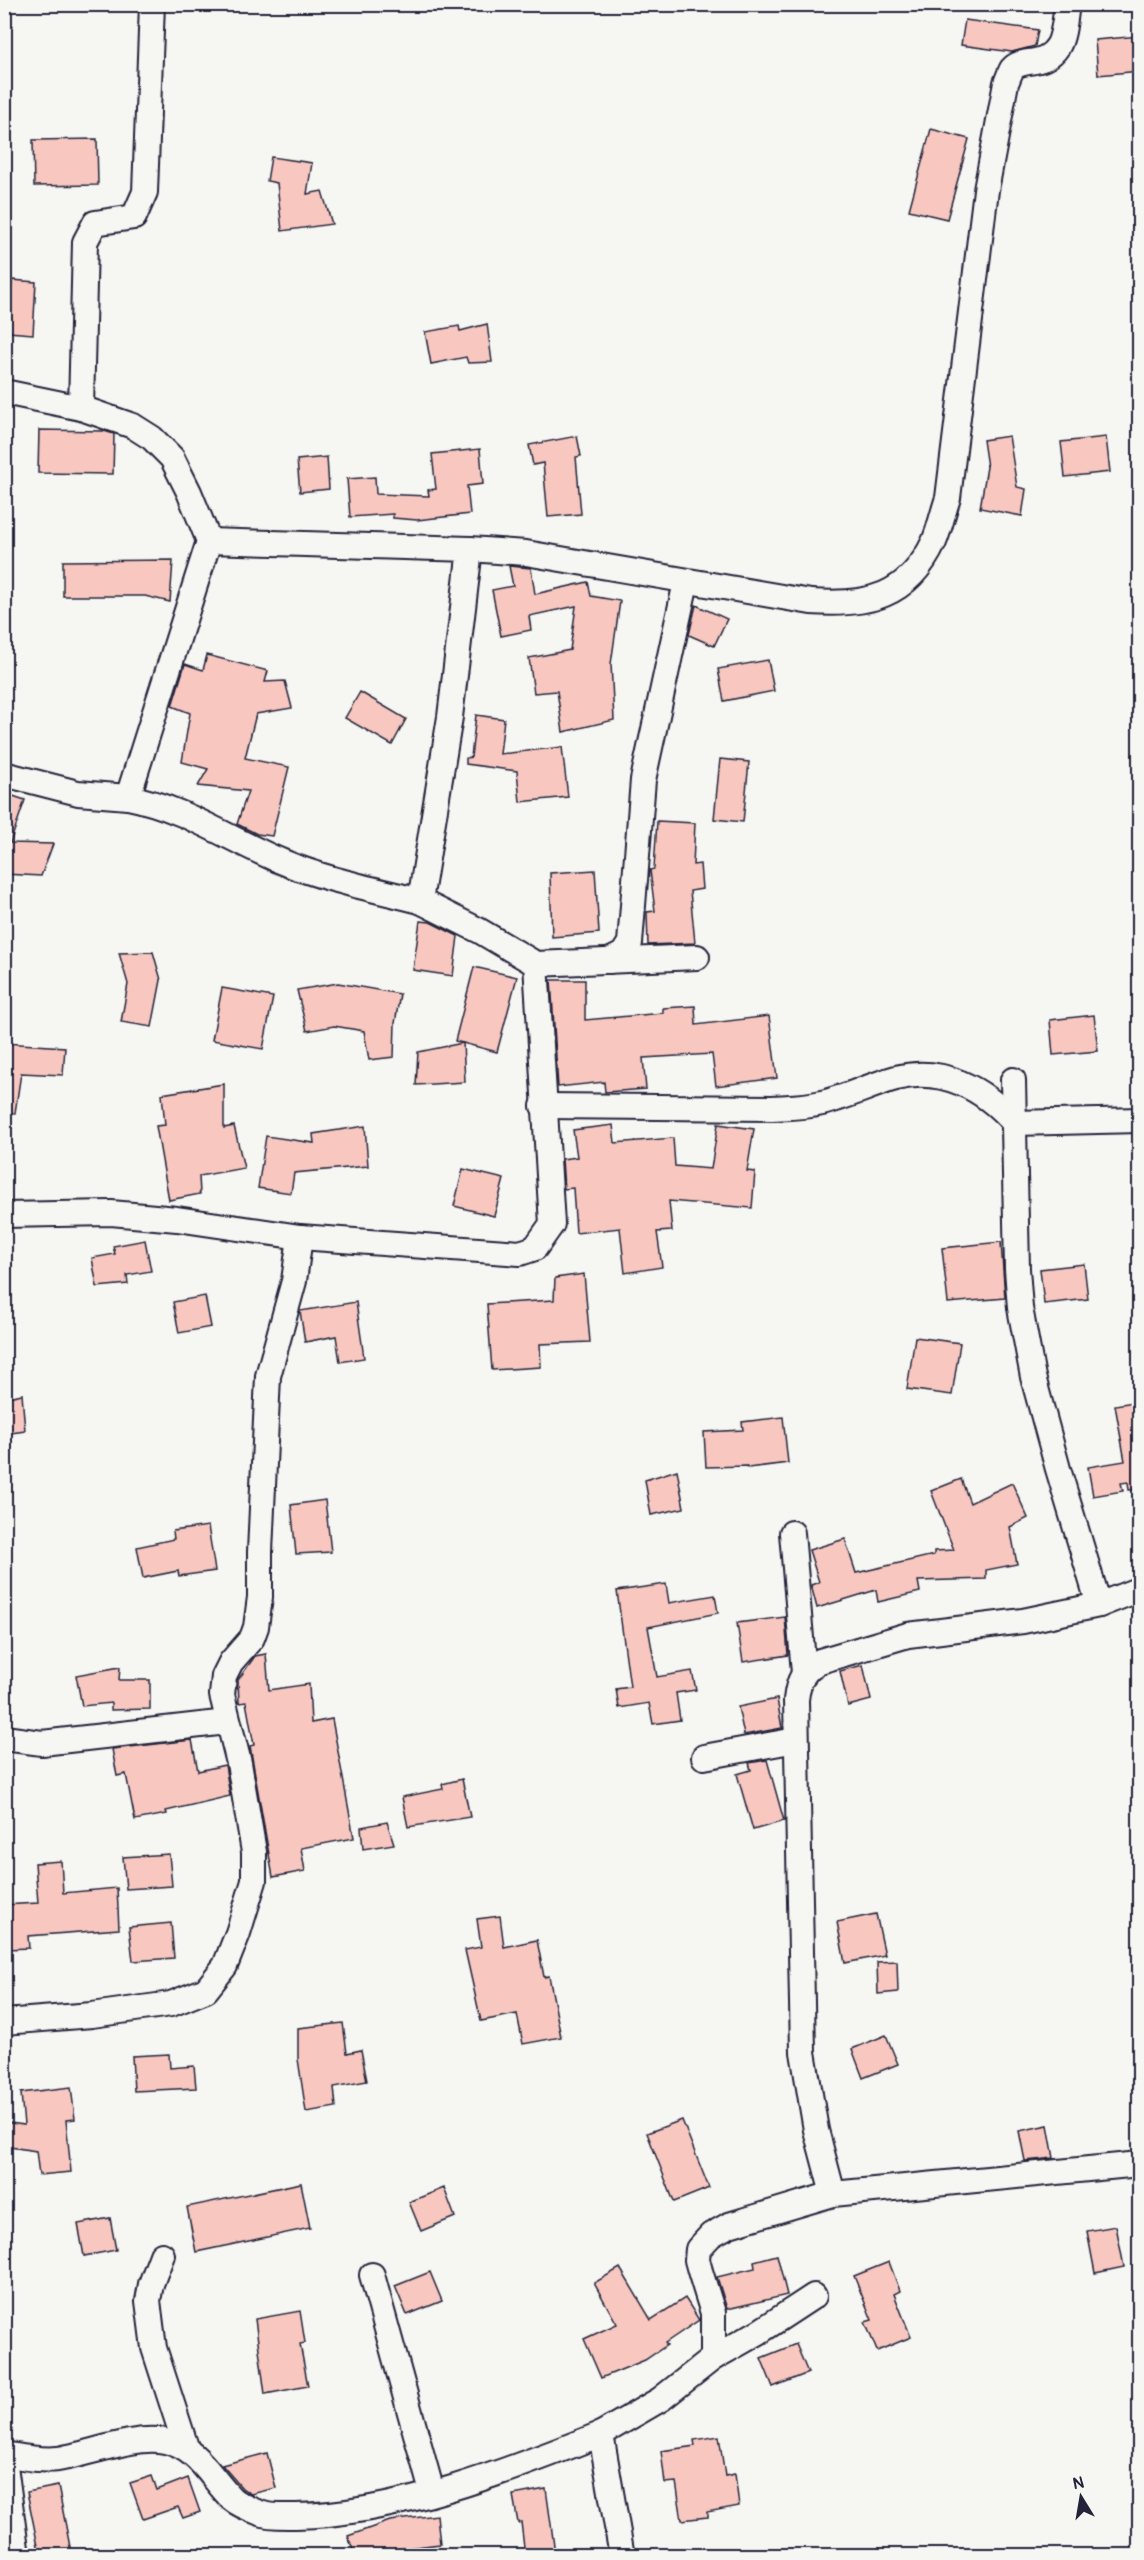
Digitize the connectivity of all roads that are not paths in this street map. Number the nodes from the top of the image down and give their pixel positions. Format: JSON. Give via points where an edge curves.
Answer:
{"nodes":[{"id":1,"x":152,"y":4,"type":"edge"},
{"id":2,"x":1067,"y":4,"type":"edge"},
{"id":3,"x":4,"y":393,"type":"edge"},
{"id":4,"x":81,"y":408,"type":"junction"},
{"id":5,"x":209,"y":541,"type":"junction"},
{"id":6,"x":470,"y":549,"type":"junction"},
{"id":7,"x":686,"y":582,"type":"junction"},
{"id":8,"x":4,"y":774,"type":"edge"},
{"id":9,"x":128,"y":797,"type":"junction"},
{"id":10,"x":420,"y":901,"type":"junction"},
{"id":11,"x":697,"y":957,"type":"dead end"},
{"id":12,"x":609,"y":960,"type":"junction"},
{"id":13,"x":536,"y":964,"type":"junction"},
{"id":14,"x":1013,"y":1080,"type":"dead end"},
{"id":15,"x":543,"y":1106,"type":"junction"},
{"id":16,"x":1140,"y":1120,"type":"edge"},
{"id":17,"x":1014,"y":1123,"type":"junction"},
{"id":18,"x":4,"y":1215,"type":"edge"},
{"id":19,"x":300,"y":1237,"type":"junction"},
{"id":20,"x":792,"y":1533,"type":"dead end"},
{"id":21,"x":1140,"y":1588,"type":"edge"},
{"id":22,"x":1099,"y":1605,"type":"junction"},
{"id":23,"x":804,"y":1673,"type":"junction"},
{"id":24,"x":227,"y":1722,"type":"junction"},
{"id":25,"x":4,"y":1738,"type":"edge"},
{"id":26,"x":796,"y":1740,"type":"junction"},
{"id":27,"x":704,"y":1757,"type":"dead end"},
{"id":28,"x":4,"y":2022,"type":"edge"},
{"id":29,"x":1140,"y":2164,"type":"edge"},
{"id":30,"x":833,"y":2194,"type":"junction"},
{"id":31,"x":162,"y":2255,"type":"dead end"},
{"id":32,"x":372,"y":2275,"type":"dead end"},
{"id":33,"x":814,"y":2296,"type":"dead end"},
{"id":34,"x":713,"y":2358,"type":"junction"},
{"id":35,"x":601,"y":2434,"type":"junction"},
{"id":36,"x":186,"y":2447,"type":"junction"},
{"id":37,"x":4,"y":2456,"type":"edge"},
{"id":38,"x":432,"y":2492,"type":"junction"},
{"id":39,"x":17,"y":2556,"type":"edge"},
{"id":40,"x":622,"y":2556,"type":"edge"}],
"edges":[{"from":1,"to":4,"type":"street","via":[[145,192],[134,217],[95,223],[85,242]]},
{"from":2,"to":7,"type":"street","via":[[1054,51],[1039,62],[1019,64],[1006,82],[986,190],[948,498],[934,542],[903,585],[880,596],[842,604]]},
{"from":3,"to":4,"type":"street"},
{"from":4,"to":5,"type":"street","via":[[134,426],[172,458]]},
{"from":5,"to":6,"type":"street"},
{"from":5,"to":9,"type":"street"},
{"from":6,"to":7,"type":"street","via":[[526,553]]},
{"from":6,"to":10,"type":"street","via":[[450,717]]},
{"from":7,"to":12,"type":"street","via":[[643,780],[630,943],[623,954]]},
{"from":8,"to":9,"type":"street","via":[[78,793]]},
{"from":9,"to":10,"type":"street","via":[[156,802],[185,814],[284,863]]},
{"from":10,"to":13,"type":"street"},
{"from":11,"to":12,"type":"street"},
{"from":12,"to":13,"type":"street"},
{"from":13,"to":15,"type":"street"},
{"from":14,"to":17,"type":"street"},
{"from":15,"to":17,"type":"street","via":[[804,1106],[899,1078],[929,1074],[972,1087],[996,1103]]},
{"from":15,"to":19,"type":"street","via":[[552,1224],[535,1248],[520,1253]]},
{"from":16,"to":17,"type":"street"},
{"from":17,"to":22,"type":"street","via":[[1020,1308],[1036,1388]]},
{"from":18,"to":19,"type":"street","via":[[111,1212]]},
{"from":19,"to":24,"type":"street","via":[[294,1281],[268,1376],[256,1627],[224,1676],[222,1695]]},
{"from":20,"to":23,"type":"street"},
{"from":21,"to":22,"type":"street"},
{"from":22,"to":23,"type":"street","via":[[1023,1621],[908,1635],[820,1661]]},
{"from":23,"to":26,"type":"street","via":[[796,1700]]},
{"from":24,"to":25,"type":"street","via":[[42,1743]]},
{"from":24,"to":28,"type":"street","via":[[247,1800],[254,1881],[225,1966],[206,1990],[171,2004],[92,2016]]},
{"from":26,"to":27,"type":"street"},
{"from":26,"to":30,"type":"street","via":[[803,2052],[816,2130]]},
{"from":29,"to":30,"type":"street"},
{"from":30,"to":34,"type":"street","via":[[729,2224],[703,2242],[697,2260],[713,2313]]},
{"from":31,"to":36,"type":"street","via":[[148,2301],[154,2348]]},
{"from":32,"to":38,"type":"street"},
{"from":33,"to":34,"type":"street"},
{"from":34,"to":35,"type":"street","via":[[661,2399]]},
{"from":35,"to":38,"type":"street","via":[[527,2463]]},
{"from":35,"to":40,"type":"street"},
{"from":36,"to":37,"type":"street","via":[[163,2441],[135,2442],[57,2459]]},
{"from":36,"to":38,"type":"street","via":[[234,2501],[263,2514],[326,2515]]},
{"from":37,"to":39,"type":"street"}]}
